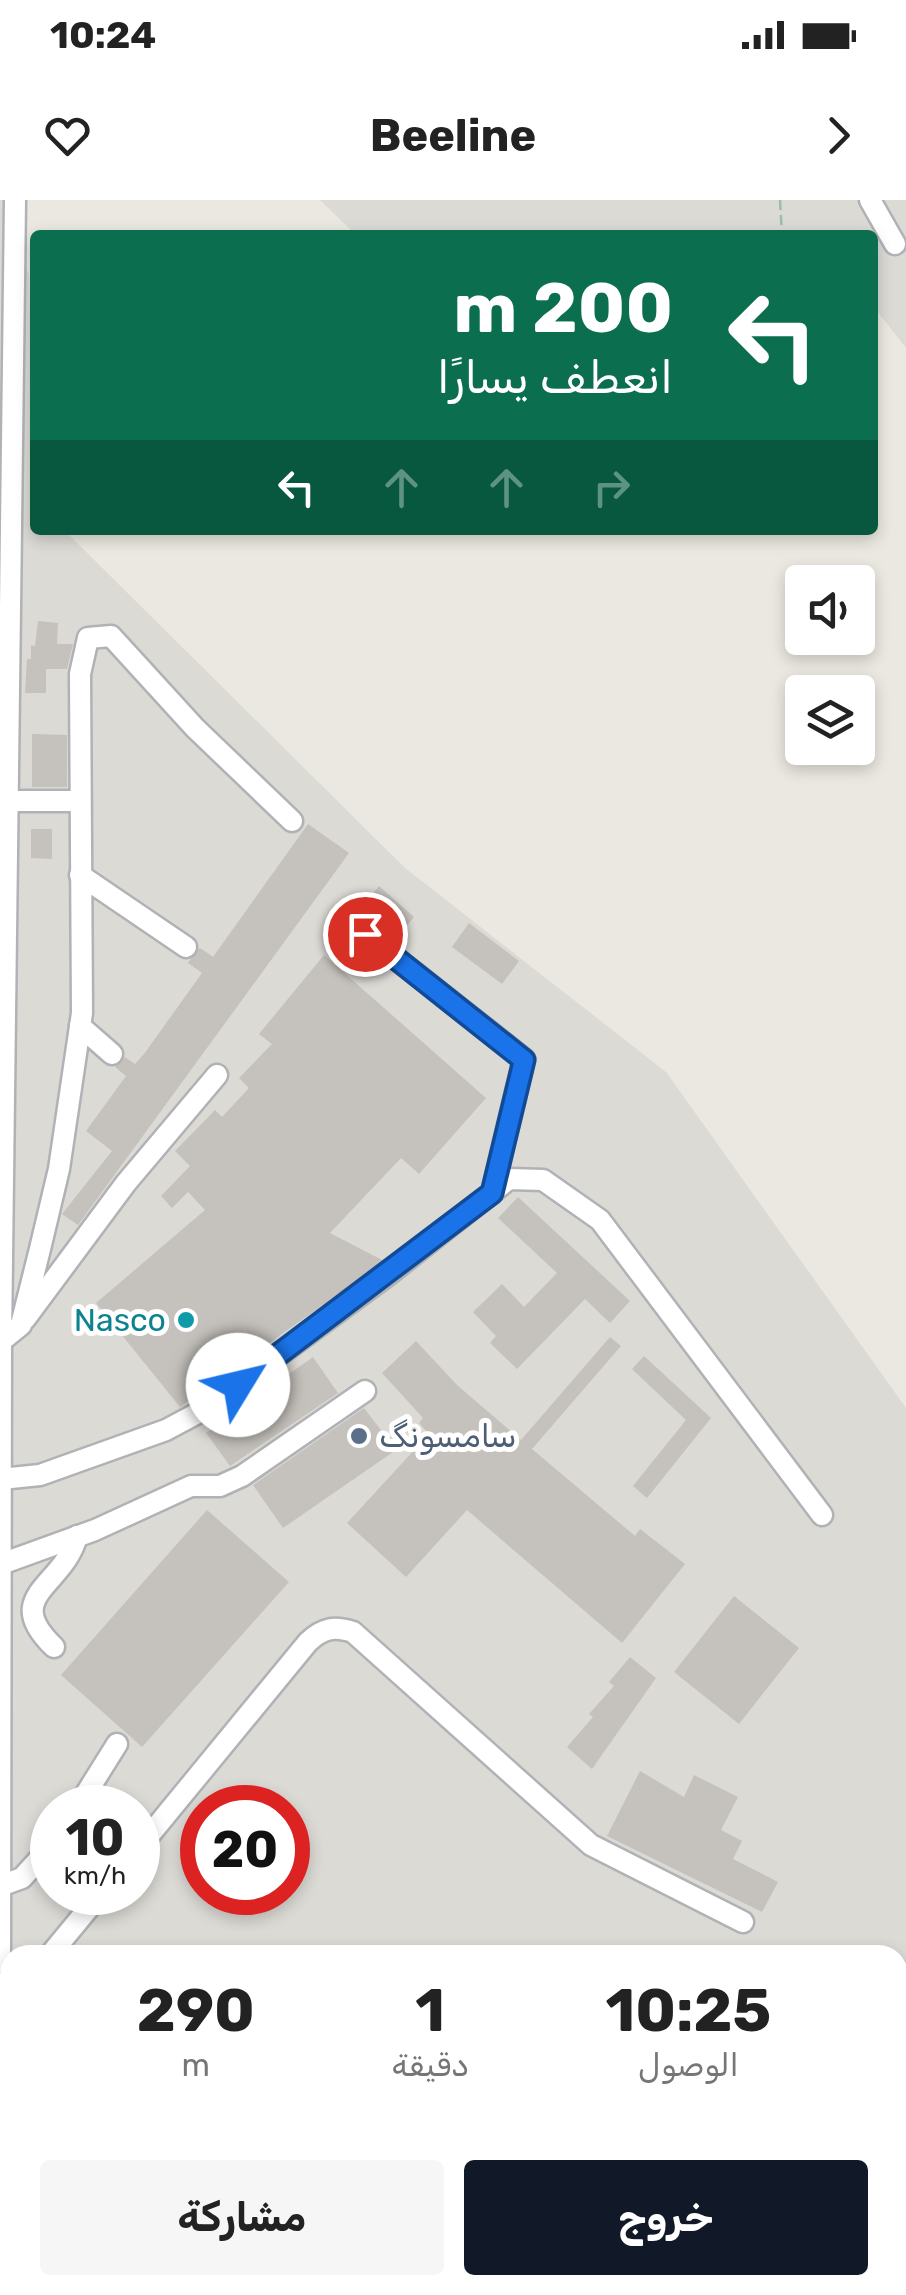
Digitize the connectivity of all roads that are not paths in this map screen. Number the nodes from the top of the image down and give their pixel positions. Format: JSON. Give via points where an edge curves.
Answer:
{"nodes":[{"id":1,"x":15,"y":200,"type":"edge"},
{"id":2,"x":870,"y":200,"type":"edge"},
{"id":3,"x":895,"y":244,"type":"dead end"},
{"id":4,"x":5,"y":742,"type":"edge"},
{"id":5,"x":8,"y":801,"type":"junction"},
{"id":6,"x":80,"y":801,"type":"junction"},
{"id":7,"x":292,"y":822,"type":"dead end"},
{"id":8,"x":80,"y":875,"type":"junction"},
{"id":9,"x":365,"y":934,"type":"dead end"},
{"id":10,"x":186,"y":947,"type":"dead end"},
{"id":11,"x":80,"y":1026,"type":"junction"},
{"id":12,"x":112,"y":1054,"type":"dead end"},
{"id":13,"x":217,"y":1075,"type":"dead end"},
{"id":14,"x":492,"y":1193,"type":"junction"},
{"id":15,"x":21,"y":1325,"type":"junction"},
{"id":16,"x":1,"y":1342,"type":"edge"},
{"id":17,"x":364,"y":1390,"type":"dead end"},
{"id":18,"x":1,"y":1479,"type":"edge"},
{"id":19,"x":822,"y":1516,"type":"dead end"},
{"id":20,"x":77,"y":1536,"type":"junction"},
{"id":21,"x":1,"y":1564,"type":"edge"},
{"id":22,"x":54,"y":1647,"type":"dead end"},
{"id":23,"x":0,"y":1656,"type":"edge"},
{"id":24,"x":117,"y":1744,"type":"dead end"},
{"id":25,"x":91,"y":1785,"type":"edge"},
{"id":26,"x":160,"y":1822,"type":"edge"},
{"id":27,"x":0,"y":1847,"type":"edge"},
{"id":28,"x":30,"y":1869,"type":"edge"},
{"id":29,"x":0,"y":1886,"type":"edge"},
{"id":30,"x":83,"y":1915,"type":"edge"},
{"id":31,"x":743,"y":1922,"type":"dead end"},
{"id":32,"x":58,"y":1945,"type":"edge"},
{"id":33,"x":0,"y":1962,"type":"edge"}],
"edges":[{"from":1,"to":4,"type":"street"},
{"from":2,"to":3,"type":"street"},
{"from":4,"to":5,"type":"street"},
{"from":5,"to":6,"type":"street"},
{"from":5,"to":16,"type":"street"},
{"from":6,"to":7,"type":"street","via":[[80,674],[88,638],[111,636]]},
{"from":6,"to":8,"type":"street"},
{"from":8,"to":10,"type":"street"},
{"from":8,"to":11,"type":"street"},
{"from":9,"to":14,"type":"street","via":[[524,1060]]},
{"from":11,"to":12,"type":"street"},
{"from":11,"to":15,"type":"street","via":[[59,1169]]},
{"from":13,"to":15,"type":"street"},
{"from":14,"to":18,"type":"street","via":[[209,1406],[166,1430],[58,1469]]},
{"from":14,"to":19,"type":"street","via":[[508,1179],[543,1180],[600,1220]]},
{"from":15,"to":16,"type":"street"},
{"from":16,"to":18,"type":"street"},
{"from":17,"to":20,"type":"street","via":[[242,1476],[220,1486],[191,1486]]},
{"from":18,"to":21,"type":"street"},
{"from":20,"to":21,"type":"street"},
{"from":20,"to":22,"type":"street","via":[[69,1557],[31,1603],[37,1630]]},
{"from":21,"to":23,"type":"street"},
{"from":23,"to":27,"type":"street"},
{"from":24,"to":25,"type":"street"},
{"from":26,"to":31,"type":"street","via":[[308,1642],[320,1631],[342,1628],[591,1845]]},
{"from":27,"to":29,"type":"street"},
{"from":28,"to":29,"type":"street"},
{"from":29,"to":33,"type":"street"},
{"from":30,"to":32,"type":"street"}]}
